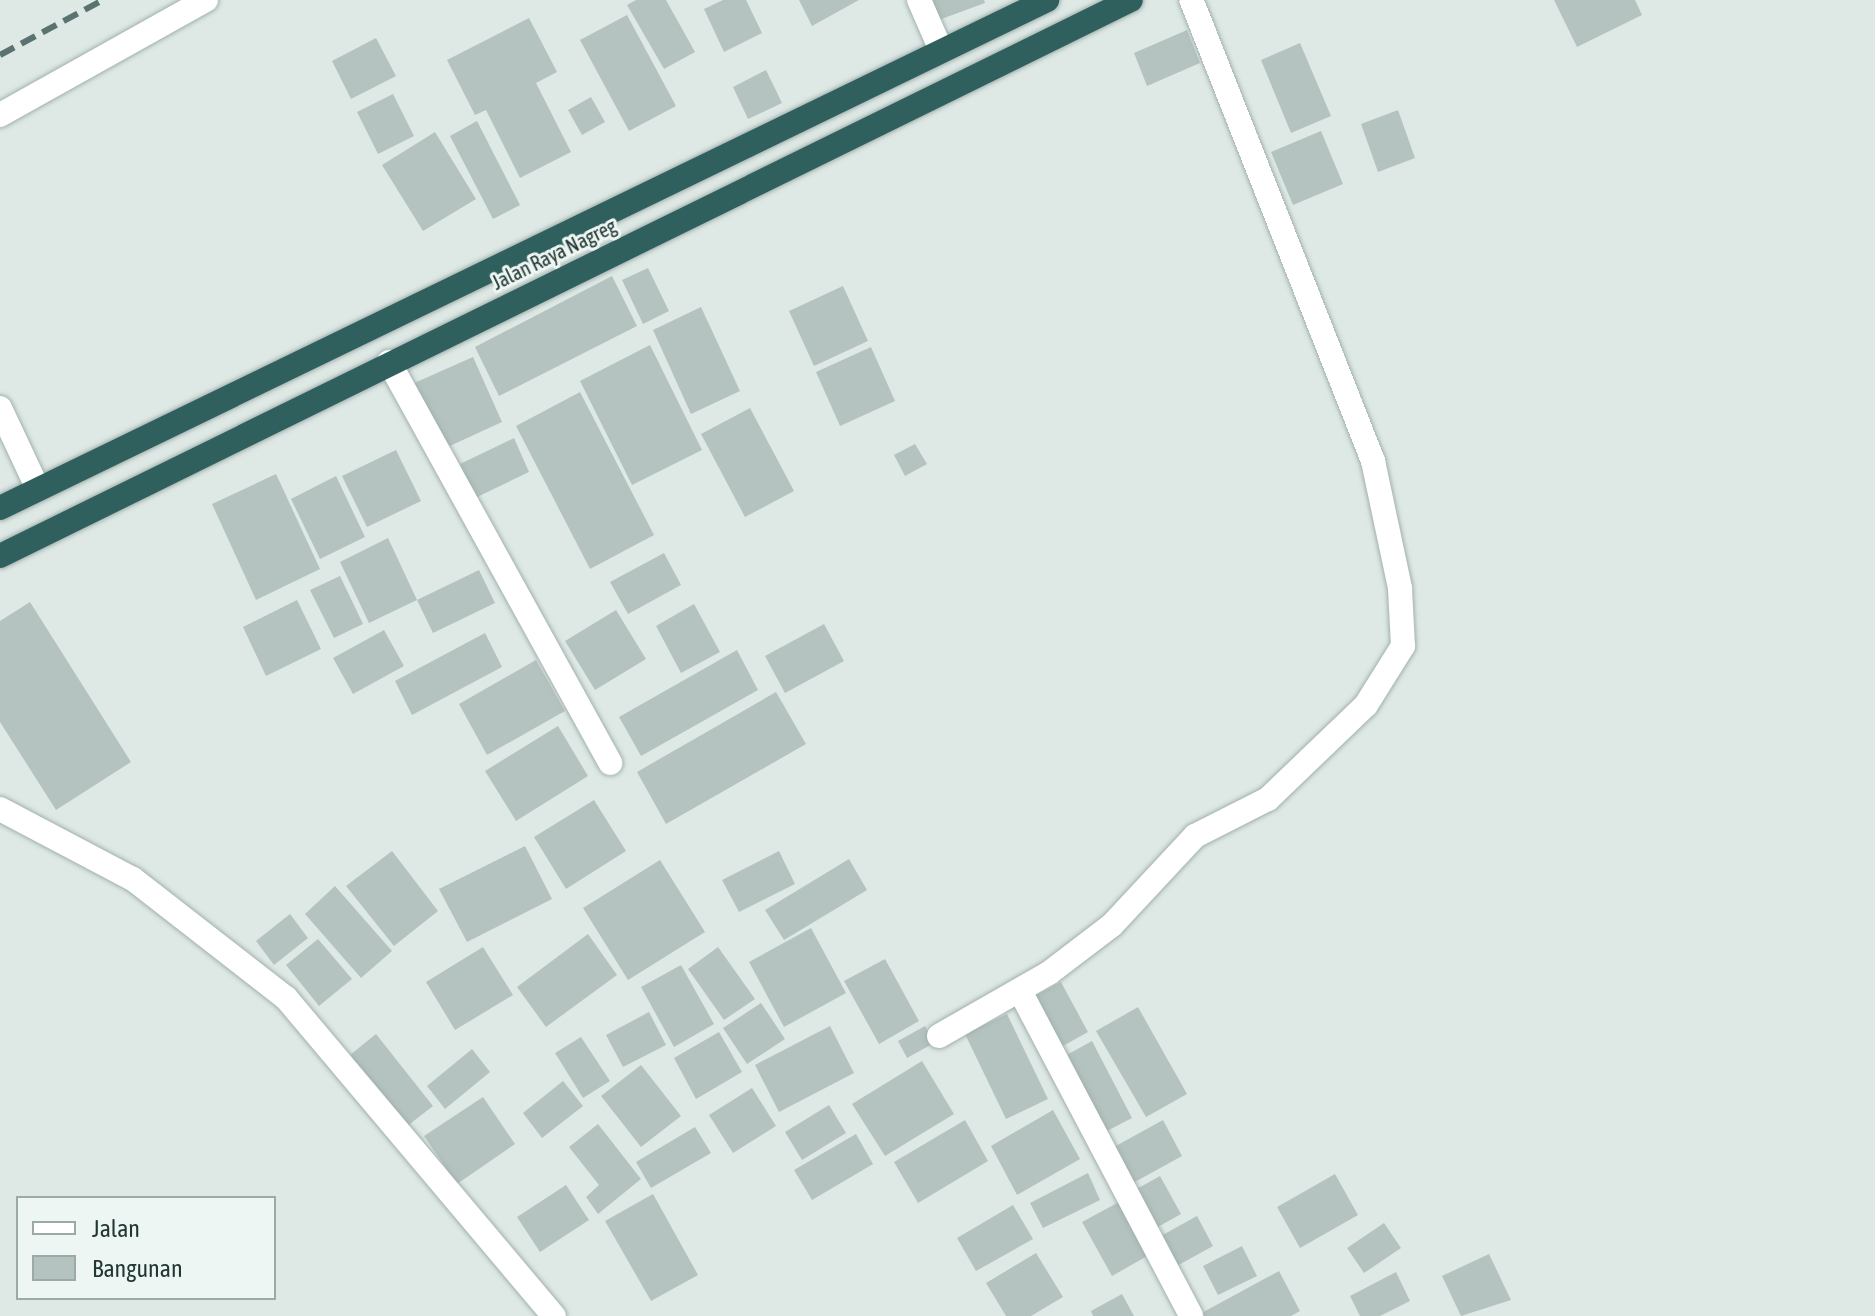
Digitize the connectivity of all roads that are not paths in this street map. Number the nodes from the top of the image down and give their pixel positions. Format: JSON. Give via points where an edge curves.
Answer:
{"nodes":[{"id":1,"x":206,"y":0,"type":"edge"},
{"id":2,"x":919,"y":0,"type":"edge"},
{"id":3,"x":1047,"y":0,"type":"edge"},
{"id":4,"x":1131,"y":0,"type":"edge"},
{"id":5,"x":1191,"y":0,"type":"edge"},
{"id":6,"x":941,"y":50,"type":"junction"},
{"id":7,"x":0,"y":115,"type":"edge"},
{"id":8,"x":389,"y":362,"type":"junction"},
{"id":9,"x":0,"y":408,"type":"edge"},
{"id":10,"x":38,"y":489,"type":"junction"},
{"id":11,"x":0,"y":508,"type":"edge"},
{"id":12,"x":0,"y":556,"type":"edge"},
{"id":13,"x":610,"y":763,"type":"dead end"},
{"id":14,"x":0,"y":809,"type":"edge"},
{"id":15,"x":1020,"y":991,"type":"junction"},
{"id":16,"x":939,"y":1036,"type":"dead end"},
{"id":17,"x":554,"y":1316,"type":"edge"},
{"id":18,"x":1191,"y":1316,"type":"edge"}],
"edges":[{"from":1,"to":7,"type":"street"},
{"from":2,"to":6,"type":"street"},
{"from":3,"to":6,"type":"highway","name":"Jalan Raya Nagreg"},
{"from":4,"to":8,"type":"highway","name":"Jalan Raya Nagreg"},
{"from":5,"to":15,"type":"street","via":[[1373,461],[1400,588],[1403,646],[1366,705],[1314,760],[1268,799],[1195,836],[1112,925]]},
{"from":6,"to":10,"type":"highway","name":"Jalan Raya Nagreg"},
{"from":8,"to":12,"type":"highway","name":"Jalan Raya Nagreg"},
{"from":8,"to":13,"type":"street"},
{"from":9,"to":10,"type":"street"},
{"from":10,"to":11,"type":"highway","name":"Jalan Raya Nagreg"},
{"from":14,"to":17,"type":"street","via":[[133,879],[286,998]]},
{"from":15,"to":16,"type":"street"},
{"from":15,"to":18,"type":"street"}]}
